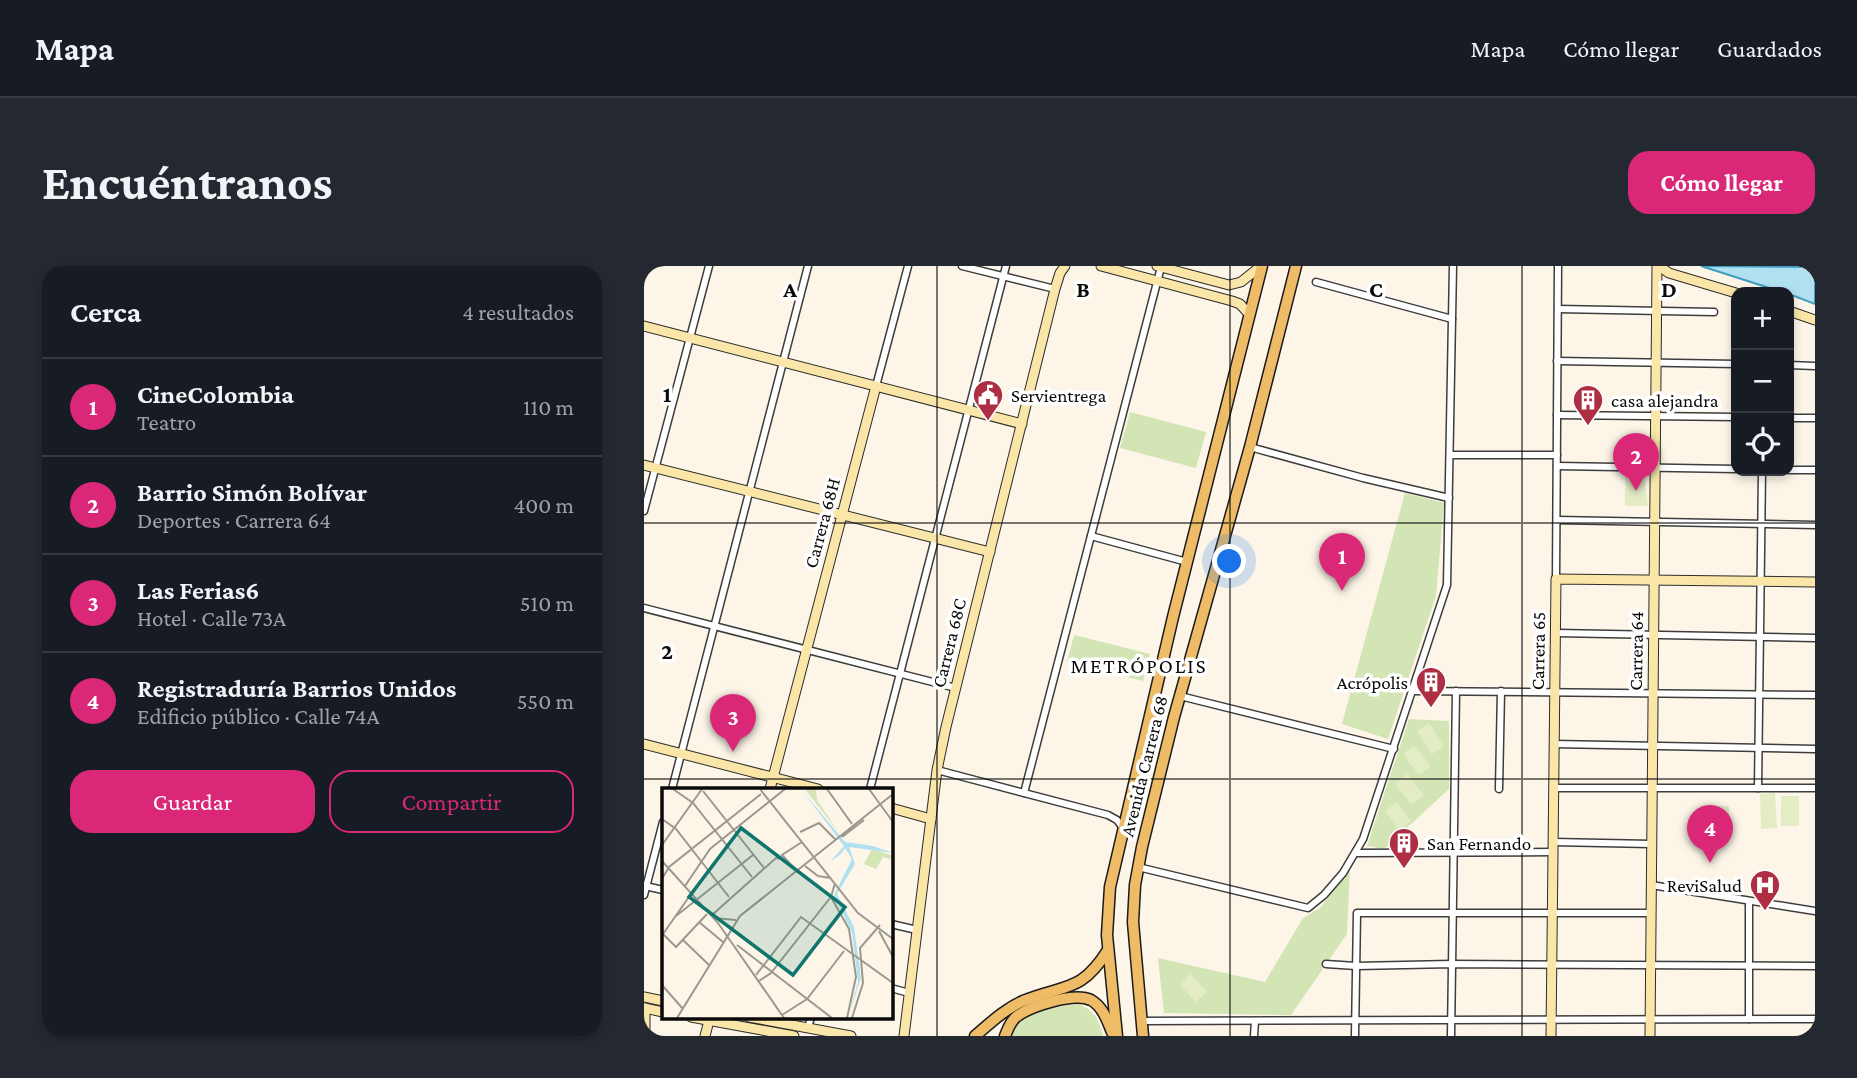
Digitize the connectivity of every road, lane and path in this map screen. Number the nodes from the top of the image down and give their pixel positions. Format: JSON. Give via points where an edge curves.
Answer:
{"nodes":[{"id":1,"x":709,"y":266,"type":"edge"},
{"id":2,"x":808,"y":266,"type":"edge"},
{"id":3,"x":908,"y":266,"type":"edge"},
{"id":4,"x":962,"y":266,"type":"edge"},
{"id":5,"x":1006,"y":266,"type":"edge"},
{"id":6,"x":1065,"y":266,"type":"edge"},
{"id":7,"x":1102,"y":266,"type":"edge"},
{"id":8,"x":1262,"y":266,"type":"edge"},
{"id":9,"x":1296,"y":266,"type":"edge"},
{"id":10,"x":1453,"y":266,"type":"edge"},
{"id":11,"x":1558,"y":266,"type":"edge"},
{"id":12,"x":1658,"y":266,"type":"edge"},
{"id":13,"x":1159,"y":267,"type":"edge"},
{"id":14,"x":1003,"y":276,"type":"junction"},
{"id":15,"x":1157,"y":281,"type":"junction"},
{"id":16,"x":1316,"y":282,"type":"dead end"},
{"id":17,"x":1055,"y":289,"type":"junction"},
{"id":18,"x":1731,"y":292,"type":"edge"},
{"id":19,"x":1558,"y":309,"type":"junction"},
{"id":20,"x":1658,"y":311,"type":"junction"},
{"id":21,"x":1714,"y":312,"type":"dead end"},
{"id":22,"x":1794,"y":313,"type":"edge"},
{"id":23,"x":1250,"y":314,"type":"junction"},
{"id":24,"x":1452,"y":319,"type":"junction"},
{"id":25,"x":1815,"y":320,"type":"edge"},
{"id":26,"x":644,"y":326,"type":"edge"},
{"id":27,"x":690,"y":338,"type":"junction"},
{"id":28,"x":1557,"y":361,"type":"junction"},
{"id":29,"x":784,"y":362,"type":"junction"},
{"id":30,"x":1656,"y":362,"type":"junction"},
{"id":31,"x":1731,"y":364,"type":"edge"},
{"id":32,"x":1794,"y":365,"type":"edge"},
{"id":33,"x":1815,"y":366,"type":"edge"},
{"id":34,"x":876,"y":386,"type":"junction"},
{"id":35,"x":969,"y":410,"type":"junction"},
{"id":36,"x":1557,"y":415,"type":"junction"},
{"id":37,"x":1655,"y":416,"type":"junction"},
{"id":38,"x":1731,"y":417,"type":"edge"},
{"id":39,"x":1794,"y":418,"type":"edge"},
{"id":40,"x":1815,"y":418,"type":"edge"},
{"id":41,"x":1022,"y":424,"type":"junction"},
{"id":42,"x":1250,"y":447,"type":"junction"},
{"id":43,"x":1451,"y":455,"type":"junction"},
{"id":44,"x":1557,"y":455,"type":"junction"},
{"id":45,"x":644,"y":465,"type":"edge"},
{"id":46,"x":1557,"y":466,"type":"junction"},
{"id":47,"x":655,"y":468,"type":"junction"},
{"id":48,"x":1655,"y":468,"type":"junction"},
{"id":49,"x":1731,"y":469,"type":"edge"},
{"id":50,"x":1794,"y":470,"type":"edge"},
{"id":51,"x":1815,"y":471,"type":"edge"},
{"id":52,"x":1762,"y":476,"type":"edge"},
{"id":53,"x":750,"y":492,"type":"junction"},
{"id":54,"x":1449,"y":498,"type":"junction"},
{"id":55,"x":644,"y":511,"type":"edge"},
{"id":56,"x":842,"y":515,"type":"junction"},
{"id":57,"x":1557,"y":520,"type":"junction"},
{"id":58,"x":1654,"y":522,"type":"junction"},
{"id":59,"x":1761,"y":524,"type":"junction"},
{"id":60,"x":1815,"y":525,"type":"edge"},
{"id":61,"x":1091,"y":536,"type":"junction"},
{"id":62,"x":936,"y":538,"type":"junction"},
{"id":63,"x":990,"y":552,"type":"junction"},
{"id":64,"x":1187,"y":562,"type":"junction"},
{"id":65,"x":1556,"y":579,"type":"junction"},
{"id":66,"x":1654,"y":580,"type":"junction"},
{"id":67,"x":1760,"y":582,"type":"junction"},
{"id":68,"x":1815,"y":583,"type":"edge"},
{"id":69,"x":644,"y":608,"type":"edge"},
{"id":70,"x":715,"y":626,"type":"junction"},
{"id":71,"x":1556,"y":634,"type":"junction"},
{"id":72,"x":1654,"y":635,"type":"junction"},
{"id":73,"x":1760,"y":637,"type":"junction"},
{"id":74,"x":1815,"y":638,"type":"edge"},
{"id":75,"x":807,"y":650,"type":"junction"},
{"id":76,"x":900,"y":674,"type":"junction"},
{"id":77,"x":956,"y":688,"type":"junction"},
{"id":78,"x":1413,"y":691,"type":"junction"},
{"id":79,"x":1456,"y":691,"type":"junction"},
{"id":80,"x":1501,"y":691,"type":"junction"},
{"id":81,"x":1555,"y":692,"type":"junction"},
{"id":82,"x":1653,"y":694,"type":"junction"},
{"id":83,"x":1759,"y":695,"type":"junction"},
{"id":84,"x":1815,"y":695,"type":"edge"},
{"id":85,"x":1180,"y":696,"type":"junction"},
{"id":86,"x":644,"y":744,"type":"edge"},
{"id":87,"x":1554,"y":744,"type":"junction"},
{"id":88,"x":1652,"y":747,"type":"junction"},
{"id":89,"x":1394,"y":749,"type":"junction"},
{"id":90,"x":1758,"y":749,"type":"junction"},
{"id":91,"x":1815,"y":749,"type":"edge"},
{"id":92,"x":682,"y":754,"type":"junction"},
{"id":93,"x":937,"y":770,"type":"junction"},
{"id":94,"x":773,"y":778,"type":"junction"},
{"id":95,"x":672,"y":788,"type":"edge"},
{"id":96,"x":770,"y":788,"type":"edge"},
{"id":97,"x":814,"y":788,"type":"edge"},
{"id":98,"x":870,"y":788,"type":"edge"},
{"id":99,"x":1554,"y":788,"type":"junction"},
{"id":100,"x":1815,"y":788,"type":"edge"},
{"id":101,"x":1499,"y":789,"type":"dead end"},
{"id":102,"x":1652,"y":789,"type":"junction"},
{"id":103,"x":1758,"y":789,"type":"junction"},
{"id":104,"x":1024,"y":793,"type":"junction"},
{"id":105,"x":892,"y":808,"type":"edge"},
{"id":106,"x":931,"y":819,"type":"junction"},
{"id":107,"x":662,"y":826,"type":"edge"},
{"id":108,"x":1123,"y":828,"type":"junction"},
{"id":109,"x":1651,"y":844,"type":"junction"},
{"id":110,"x":1553,"y":847,"type":"junction"},
{"id":111,"x":1357,"y":853,"type":"junction"},
{"id":112,"x":1454,"y":853,"type":"junction"},
{"id":113,"x":1138,"y":867,"type":"junction"},
{"id":114,"x":1651,"y":885,"type":"junction"},
{"id":115,"x":645,"y":886,"type":"edge"},
{"id":116,"x":644,"y":895,"type":"edge"},
{"id":117,"x":1749,"y":901,"type":"junction"},
{"id":118,"x":1815,"y":911,"type":"edge"},
{"id":119,"x":1453,"y":913,"type":"junction"},
{"id":120,"x":1553,"y":913,"type":"junction"},
{"id":121,"x":1651,"y":913,"type":"junction"},
{"id":122,"x":892,"y":924,"type":"edge"},
{"id":123,"x":917,"y":930,"type":"junction"},
{"id":124,"x":1108,"y":950,"type":"junction"},
{"id":125,"x":1326,"y":964,"type":"dead end"},
{"id":126,"x":1452,"y":964,"type":"junction"},
{"id":127,"x":1650,"y":964,"type":"junction"},
{"id":128,"x":1552,"y":965,"type":"junction"},
{"id":129,"x":1356,"y":966,"type":"junction"},
{"id":130,"x":1749,"y":966,"type":"junction"},
{"id":131,"x":1815,"y":966,"type":"edge"},
{"id":132,"x":892,"y":988,"type":"edge"},
{"id":133,"x":909,"y":993,"type":"junction"},
{"id":134,"x":644,"y":998,"type":"edge"},
{"id":135,"x":662,"y":1001,"type":"edge"},
{"id":136,"x":644,"y":1008,"type":"edge"},
{"id":137,"x":662,"y":1012,"type":"edge"},
{"id":138,"x":709,"y":1018,"type":"edge"},
{"id":139,"x":754,"y":1018,"type":"edge"},
{"id":140,"x":811,"y":1018,"type":"edge"},
{"id":141,"x":1749,"y":1019,"type":"junction"},
{"id":142,"x":1815,"y":1019,"type":"edge"},
{"id":143,"x":1551,"y":1020,"type":"junction"},
{"id":144,"x":1650,"y":1020,"type":"junction"},
{"id":145,"x":1141,"y":1021,"type":"junction"},
{"id":146,"x":1255,"y":1021,"type":"junction"},
{"id":147,"x":1355,"y":1021,"type":"junction"},
{"id":148,"x":1451,"y":1021,"type":"junction"},
{"id":149,"x":808,"y":1028,"type":"junction"},
{"id":150,"x":645,"y":1036,"type":"edge"},
{"id":151,"x":705,"y":1036,"type":"edge"},
{"id":152,"x":794,"y":1036,"type":"edge"},
{"id":153,"x":851,"y":1036,"type":"edge"},
{"id":154,"x":904,"y":1036,"type":"edge"},
{"id":155,"x":975,"y":1036,"type":"edge"},
{"id":156,"x":1005,"y":1036,"type":"edge"},
{"id":157,"x":1115,"y":1036,"type":"edge"},
{"id":158,"x":1143,"y":1036,"type":"edge"},
{"id":159,"x":1254,"y":1036,"type":"edge"},
{"id":160,"x":1354,"y":1036,"type":"edge"},
{"id":161,"x":1451,"y":1036,"type":"edge"},
{"id":162,"x":1551,"y":1036,"type":"edge"},
{"id":163,"x":1650,"y":1036,"type":"edge"}],
"edges":[{"from":1,"to":27,"type":"street"},
{"from":2,"to":29,"type":"street"},
{"from":3,"to":34,"type":"street","name":"Carrera 68H"},
{"from":4,"to":14,"type":"street"},
{"from":5,"to":14,"type":"street"},
{"from":6,"to":17,"type":"street","name":"Carrera 68C"},
{"from":7,"to":15,"type":"street"},
{"from":8,"to":13,"type":"street","via":[[1230,285]]},
{"from":8,"to":23,"type":"main road","name":"Avenida Carrera 68"},
{"from":9,"to":42,"type":"main road","name":"Avenida Carrera 68"},
{"from":10,"to":24,"type":"street"},
{"from":11,"to":19,"type":"street","name":"Carrera 65"},
{"from":12,"to":18,"type":"street"},
{"from":12,"to":20,"type":"street","name":"Carrera 64"},
{"from":13,"to":15,"type":"street"},
{"from":14,"to":17,"type":"street"},
{"from":14,"to":35,"type":"street"},
{"from":15,"to":23,"type":"street","via":[[1236,302]]},
{"from":15,"to":61,"type":"street"},
{"from":16,"to":24,"type":"street"},
{"from":17,"to":41,"type":"street","name":"Carrera 68C"},
{"from":19,"to":20,"type":"street"},
{"from":19,"to":28,"type":"street","name":"Carrera 65"},
{"from":20,"to":21,"type":"street"},
{"from":20,"to":30,"type":"street","name":"Carrera 64"},
{"from":22,"to":25,"type":"street"},
{"from":23,"to":64,"type":"main road","name":"Avenida Carrera 68"},
{"from":24,"to":43,"type":"street"},
{"from":26,"to":27,"type":"street"},
{"from":27,"to":29,"type":"street"},
{"from":27,"to":47,"type":"street"},
{"from":28,"to":30,"type":"street"},
{"from":28,"to":36,"type":"street","name":"Carrera 65"},
{"from":29,"to":34,"type":"street"},
{"from":29,"to":53,"type":"street"},
{"from":30,"to":31,"type":"street"},
{"from":30,"to":37,"type":"street","name":"Carrera 64"},
{"from":32,"to":33,"type":"street"},
{"from":34,"to":35,"type":"street"},
{"from":34,"to":56,"type":"street","name":"Carrera 68H"},
{"from":35,"to":41,"type":"street"},
{"from":35,"to":62,"type":"street"},
{"from":36,"to":37,"type":"street"},
{"from":36,"to":44,"type":"street","name":"Carrera 65"},
{"from":37,"to":38,"type":"street"},
{"from":37,"to":48,"type":"street","name":"Carrera 64"},
{"from":39,"to":40,"type":"street"},
{"from":41,"to":63,"type":"street","name":"Carrera 68C"},
{"from":42,"to":54,"type":"street"},
{"from":42,"to":85,"type":"main road","name":"Avenida Carrera 68"},
{"from":43,"to":44,"type":"street"},
{"from":43,"to":54,"type":"street"},
{"from":44,"to":46,"type":"street","name":"Carrera 65"},
{"from":45,"to":47,"type":"street"},
{"from":46,"to":48,"type":"street"},
{"from":46,"to":57,"type":"street","name":"Carrera 65"},
{"from":47,"to":53,"type":"street"},
{"from":47,"to":55,"type":"street"},
{"from":48,"to":49,"type":"street"},
{"from":48,"to":58,"type":"street","name":"Carrera 64"},
{"from":50,"to":51,"type":"street"},
{"from":52,"to":59,"type":"street"},
{"from":53,"to":56,"type":"street"},
{"from":53,"to":70,"type":"street"},
{"from":54,"to":78,"type":"street","via":[[1447,585]]},
{"from":56,"to":62,"type":"street"},
{"from":56,"to":75,"type":"street","name":"Carrera 68H"},
{"from":57,"to":58,"type":"street"},
{"from":57,"to":65,"type":"street","name":"Carrera 65"},
{"from":58,"to":59,"type":"street"},
{"from":58,"to":66,"type":"street","name":"Carrera 64"},
{"from":59,"to":60,"type":"street"},
{"from":59,"to":67,"type":"street"},
{"from":61,"to":64,"type":"street"},
{"from":61,"to":104,"type":"street"},
{"from":62,"to":63,"type":"street"},
{"from":62,"to":76,"type":"street"},
{"from":63,"to":77,"type":"street","name":"Carrera 68C"},
{"from":64,"to":108,"type":"main road","name":"Avenida Carrera 68"},
{"from":65,"to":66,"type":"street"},
{"from":65,"to":71,"type":"street","name":"Carrera 65"},
{"from":66,"to":67,"type":"street"},
{"from":66,"to":72,"type":"street","name":"Carrera 64"},
{"from":67,"to":68,"type":"street"},
{"from":67,"to":73,"type":"street"},
{"from":69,"to":70,"type":"street"},
{"from":70,"to":75,"type":"street"},
{"from":70,"to":92,"type":"street"},
{"from":71,"to":72,"type":"street"},
{"from":71,"to":81,"type":"street","name":"Carrera 65"},
{"from":72,"to":73,"type":"street"},
{"from":72,"to":82,"type":"street","name":"Carrera 64"},
{"from":73,"to":74,"type":"street"},
{"from":73,"to":83,"type":"street"},
{"from":75,"to":76,"type":"street"},
{"from":75,"to":94,"type":"street","name":"Carrera 68H"},
{"from":76,"to":77,"type":"street"},
{"from":76,"to":98,"type":"street"},
{"from":77,"to":93,"type":"street","name":"Carrera 68C"},
{"from":78,"to":79,"type":"street"},
{"from":78,"to":89,"type":"street"},
{"from":79,"to":80,"type":"street"},
{"from":79,"to":112,"type":"street"},
{"from":80,"to":81,"type":"street"},
{"from":80,"to":101,"type":"street"},
{"from":81,"to":82,"type":"street"},
{"from":81,"to":87,"type":"street","name":"Carrera 65"},
{"from":82,"to":83,"type":"street"},
{"from":82,"to":88,"type":"street","name":"Carrera 64"},
{"from":83,"to":84,"type":"street"},
{"from":83,"to":90,"type":"street"},
{"from":85,"to":89,"type":"street"},
{"from":85,"to":113,"type":"main road","name":"Avenida Carrera 68"},
{"from":86,"to":92,"type":"street"},
{"from":87,"to":88,"type":"street"},
{"from":87,"to":99,"type":"street","name":"Carrera 65"},
{"from":88,"to":90,"type":"street"},
{"from":88,"to":102,"type":"street","name":"Carrera 64"},
{"from":89,"to":111,"type":"street"},
{"from":90,"to":91,"type":"street"},
{"from":90,"to":103,"type":"street"},
{"from":92,"to":94,"type":"street"},
{"from":92,"to":95,"type":"street"},
{"from":93,"to":104,"type":"street"},
{"from":93,"to":106,"type":"street","name":"Carrera 68C"},
{"from":94,"to":96,"type":"street","name":"Carrera 68H"},
{"from":94,"to":97,"type":"street"},
{"from":99,"to":102,"type":"street"},
{"from":99,"to":110,"type":"street","name":"Carrera 65"},
{"from":100,"to":103,"type":"street"},
{"from":102,"to":103,"type":"street"},
{"from":102,"to":109,"type":"street","name":"Carrera 64"},
{"from":104,"to":108,"type":"street","via":[[1108,815]]},
{"from":105,"to":106,"type":"street"},
{"from":106,"to":123,"type":"street","name":"Carrera 68C"},
{"from":107,"to":115,"type":"street"},
{"from":108,"to":124,"type":"main road","name":"Avenida Carrera 68","via":[[1108,898]]},
{"from":109,"to":110,"type":"street"},
{"from":109,"to":114,"type":"street","name":"Carrera 64"},
{"from":110,"to":112,"type":"street"},
{"from":110,"to":120,"type":"street","name":"Carrera 65"},
{"from":111,"to":112,"type":"street"},
{"from":111,"to":113,"type":"street","via":[[1308,908]]},
{"from":112,"to":119,"type":"street"},
{"from":113,"to":145,"type":"main road","name":"Avenida Carrera 68","via":[[1133,932]]},
{"from":114,"to":117,"type":"street"},
{"from":114,"to":121,"type":"street","name":"Carrera 64"},
{"from":115,"to":116,"type":"street"},
{"from":117,"to":118,"type":"street"},
{"from":117,"to":130,"type":"street"},
{"from":119,"to":120,"type":"street"},
{"from":119,"to":126,"type":"street"},
{"from":119,"to":129,"type":"street","via":[[1357,913]]},
{"from":120,"to":121,"type":"street"},
{"from":120,"to":128,"type":"street","name":"Carrera 65"},
{"from":121,"to":127,"type":"street","name":"Carrera 64"},
{"from":122,"to":123,"type":"street"},
{"from":123,"to":133,"type":"street","name":"Carrera 68C"},
{"from":124,"to":155,"type":"main road","via":[[1082,981],[1016,1005]]},
{"from":124,"to":157,"type":"main road","name":"Avenida Carrera 68"},
{"from":125,"to":129,"type":"street"},
{"from":126,"to":128,"type":"street"},
{"from":126,"to":129,"type":"street"},
{"from":126,"to":148,"type":"street"},
{"from":127,"to":128,"type":"street"},
{"from":127,"to":130,"type":"street"},
{"from":127,"to":144,"type":"street","name":"Carrera 64"},
{"from":128,"to":143,"type":"street","name":"Carrera 65"},
{"from":129,"to":147,"type":"street"},
{"from":130,"to":131,"type":"street"},
{"from":130,"to":141,"type":"street"},
{"from":132,"to":133,"type":"street"},
{"from":133,"to":154,"type":"street","name":"Carrera 68C"},
{"from":134,"to":135,"type":"street"},
{"from":136,"to":137,"type":"street"},
{"from":136,"to":150,"type":"street"},
{"from":138,"to":151,"type":"street"},
{"from":138,"to":152,"type":"street"},
{"from":139,"to":149,"type":"street"},
{"from":140,"to":149,"type":"street"},
{"from":141,"to":142,"type":"street"},
{"from":141,"to":144,"type":"street"},
{"from":143,"to":144,"type":"street"},
{"from":143,"to":148,"type":"street"},
{"from":143,"to":162,"type":"street","name":"Carrera 65"},
{"from":144,"to":163,"type":"street","name":"Carrera 64"},
{"from":145,"to":146,"type":"street"},
{"from":145,"to":158,"type":"main road","name":"Avenida Carrera 68"},
{"from":146,"to":147,"type":"street"},
{"from":146,"to":159,"type":"street"},
{"from":147,"to":148,"type":"street"},
{"from":147,"to":160,"type":"street"},
{"from":148,"to":161,"type":"street"},
{"from":149,"to":153,"type":"street"},
{"from":156,"to":157,"type":"main road","via":[[1022,1013],[1079,997],[1100,1007]]}]}
